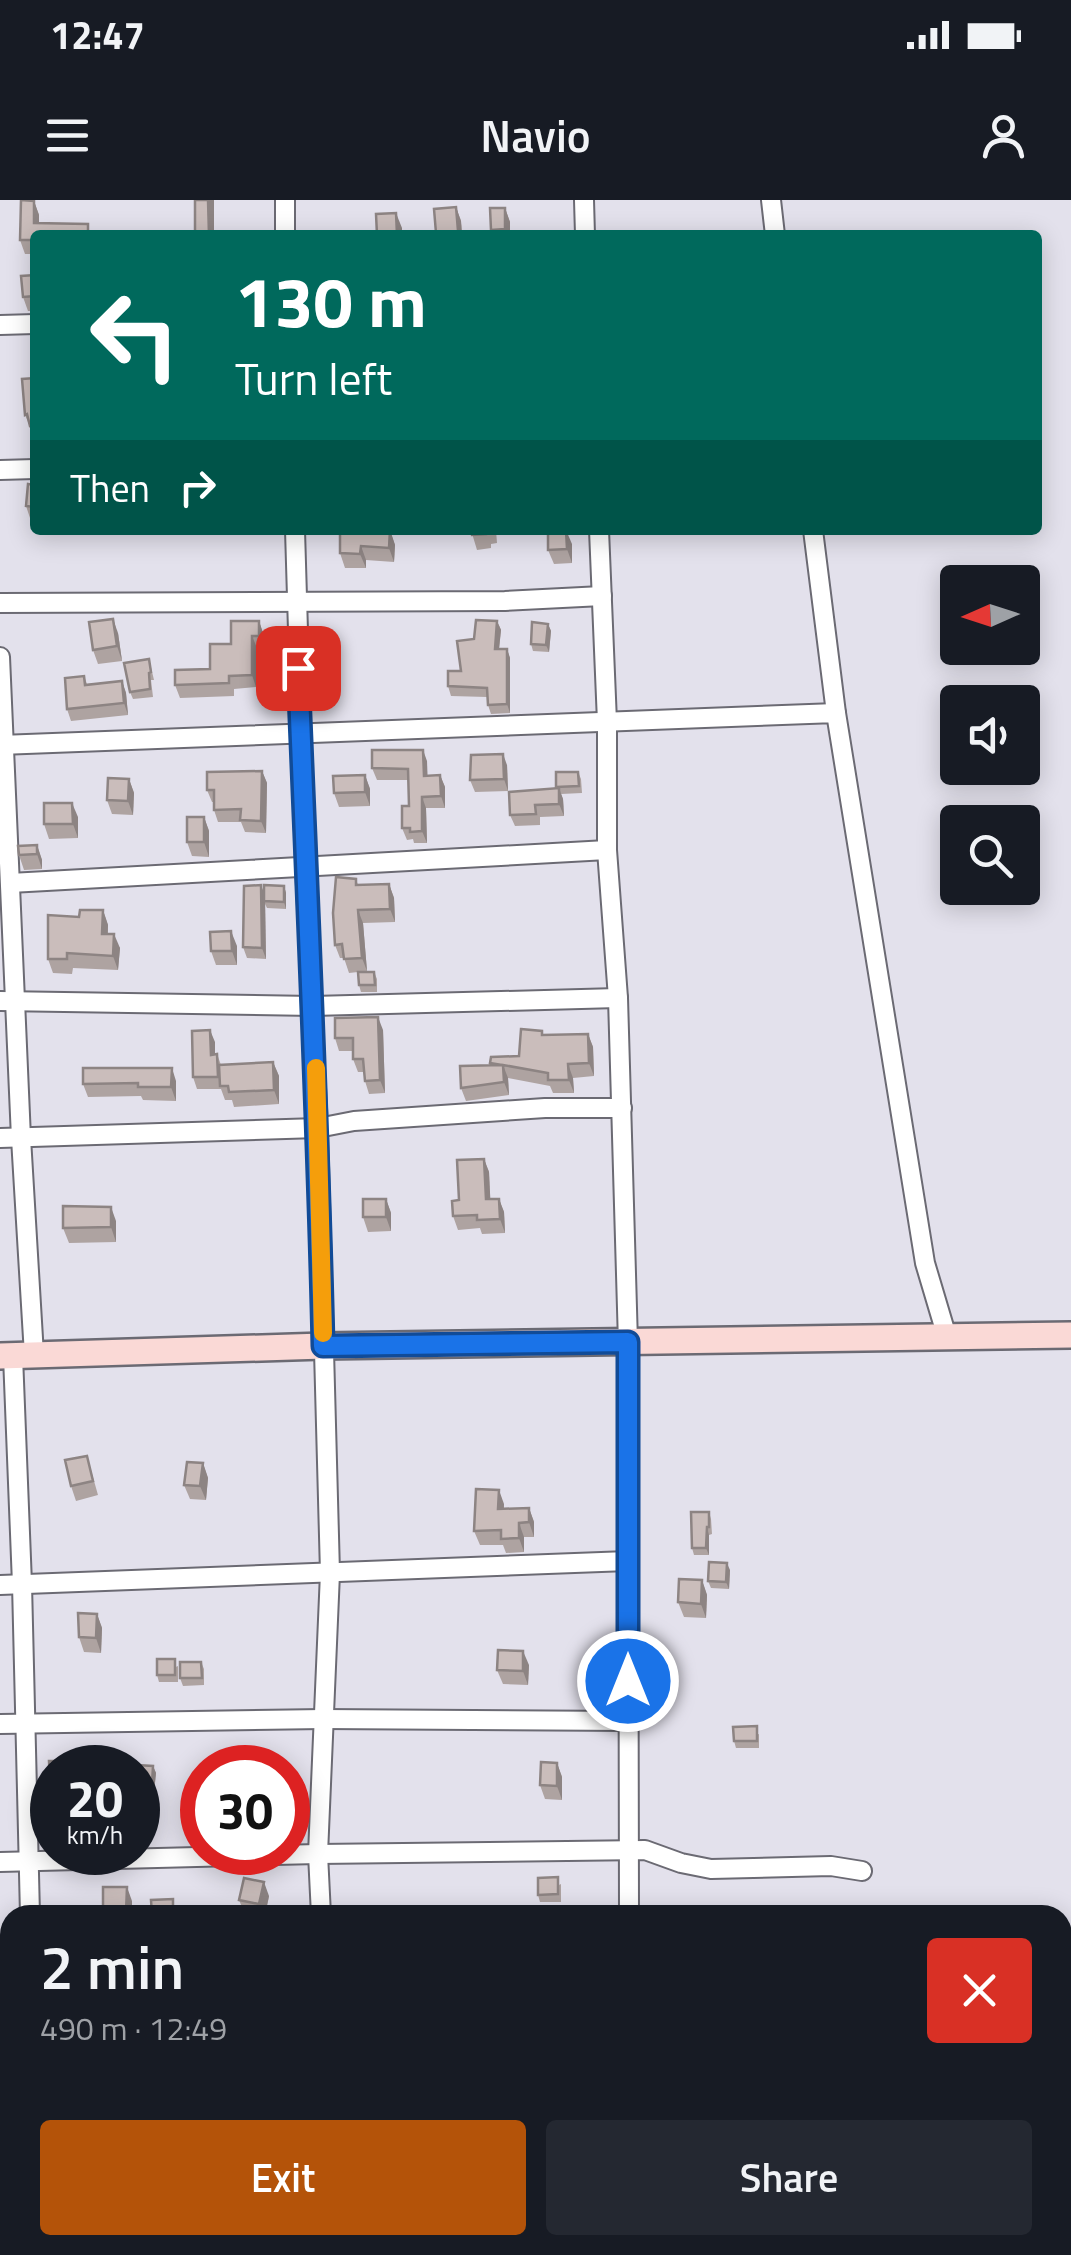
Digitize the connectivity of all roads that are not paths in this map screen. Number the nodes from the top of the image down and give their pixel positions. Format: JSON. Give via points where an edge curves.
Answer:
{"nodes":[{"id":1,"x":285,"y":200,"type":"edge"},
{"id":2,"x":584,"y":200,"type":"edge"},
{"id":3,"x":771,"y":200,"type":"edge"},
{"id":4,"x":286,"y":230,"type":"edge"},
{"id":5,"x":585,"y":230,"type":"edge"},
{"id":6,"x":775,"y":230,"type":"edge"},
{"id":7,"x":30,"y":324,"type":"edge"},
{"id":8,"x":0,"y":325,"type":"edge"},
{"id":9,"x":0,"y":470,"type":"edge"},
{"id":10,"x":30,"y":470,"type":"edge"},
{"id":11,"x":295,"y":535,"type":"edge"},
{"id":12,"x":598,"y":535,"type":"edge"},
{"id":13,"x":814,"y":535,"type":"edge"},
{"id":14,"x":602,"y":596,"type":"junction"},
{"id":15,"x":296,"y":600,"type":"junction"},
{"id":16,"x":0,"y":603,"type":"edge"},
{"id":17,"x":0,"y":657,"type":"edge"},
{"id":18,"x":836,"y":714,"type":"junction"},
{"id":19,"x":606,"y":722,"type":"junction"},
{"id":20,"x":301,"y":735,"type":"junction"},
{"id":21,"x":2,"y":745,"type":"edge"},
{"id":22,"x":607,"y":850,"type":"junction"},
{"id":23,"x":305,"y":866,"type":"junction"},
{"id":24,"x":6,"y":872,"type":"edge"},
{"id":25,"x":618,"y":998,"type":"junction"},
{"id":26,"x":7,"y":1001,"type":"edge"},
{"id":27,"x":313,"y":1006,"type":"junction"},
{"id":28,"x":622,"y":1108,"type":"junction"},
{"id":29,"x":318,"y":1128,"type":"junction"},
{"id":30,"x":0,"y":1138,"type":"edge"},
{"id":31,"x":20,"y":1138,"type":"junction"},
{"id":32,"x":1071,"y":1335,"type":"edge"},
{"id":33,"x":947,"y":1336,"type":"junction"},
{"id":34,"x":628,"y":1342,"type":"junction"},
{"id":35,"x":323,"y":1346,"type":"junction"},
{"id":36,"x":16,"y":1356,"type":"edge"},
{"id":37,"x":628,"y":1561,"type":"junction"},
{"id":38,"x":330,"y":1573,"type":"junction"},
{"id":39,"x":22,"y":1584,"type":"junction"},
{"id":40,"x":0,"y":1585,"type":"edge"},
{"id":41,"x":323,"y":1719,"type":"junction"},
{"id":42,"x":628,"y":1721,"type":"junction"},
{"id":43,"x":0,"y":1724,"type":"edge"},
{"id":44,"x":26,"y":1724,"type":"junction"},
{"id":45,"x":628,"y":1852,"type":"junction"},
{"id":46,"x":318,"y":1854,"type":"junction"},
{"id":47,"x":29,"y":1861,"type":"junction"},
{"id":48,"x":0,"y":1862,"type":"edge"},
{"id":49,"x":862,"y":1871,"type":"dead end"},
{"id":50,"x":30,"y":1905,"type":"edge"},
{"id":51,"x":321,"y":1905,"type":"edge"},
{"id":52,"x":629,"y":1905,"type":"edge"}],
"edges":[{"from":1,"to":4,"type":"street"},
{"from":2,"to":5,"type":"street"},
{"from":3,"to":6,"type":"street"},
{"from":7,"to":8,"type":"street"},
{"from":9,"to":10,"type":"street"},
{"from":11,"to":15,"type":"street"},
{"from":12,"to":14,"type":"street"},
{"from":13,"to":18,"type":"street"},
{"from":14,"to":15,"type":"street"},
{"from":14,"to":19,"type":"street"},
{"from":15,"to":16,"type":"street"},
{"from":15,"to":20,"type":"street"},
{"from":17,"to":21,"type":"street"},
{"from":18,"to":19,"type":"street"},
{"from":18,"to":33,"type":"street","via":[[925,1263]]},
{"from":19,"to":20,"type":"street"},
{"from":19,"to":22,"type":"street"},
{"from":20,"to":21,"type":"street"},
{"from":20,"to":23,"type":"street"},
{"from":21,"to":24,"type":"street"},
{"from":22,"to":23,"type":"street"},
{"from":22,"to":25,"type":"street"},
{"from":23,"to":24,"type":"street"},
{"from":23,"to":27,"type":"street"},
{"from":24,"to":26,"type":"street"},
{"from":25,"to":27,"type":"street"},
{"from":25,"to":28,"type":"street"},
{"from":26,"to":27,"type":"street"},
{"from":26,"to":31,"type":"street"},
{"from":27,"to":29,"type":"street"},
{"from":28,"to":29,"type":"street"},
{"from":28,"to":34,"type":"street"},
{"from":29,"to":31,"type":"street"},
{"from":29,"to":35,"type":"street"},
{"from":30,"to":31,"type":"street"},
{"from":31,"to":36,"type":"street"},
{"from":32,"to":33,"type":"street"},
{"from":33,"to":34,"type":"street"},
{"from":34,"to":35,"type":"street"},
{"from":34,"to":37,"type":"street"},
{"from":35,"to":36,"type":"street"},
{"from":35,"to":38,"type":"street"},
{"from":36,"to":39,"type":"street"},
{"from":37,"to":38,"type":"street"},
{"from":37,"to":42,"type":"street"},
{"from":38,"to":39,"type":"street"},
{"from":38,"to":41,"type":"street"},
{"from":39,"to":40,"type":"street"},
{"from":39,"to":44,"type":"street"},
{"from":41,"to":42,"type":"street"},
{"from":41,"to":44,"type":"street"},
{"from":41,"to":46,"type":"street"},
{"from":42,"to":45,"type":"street"},
{"from":43,"to":44,"type":"street"},
{"from":44,"to":47,"type":"street"},
{"from":45,"to":46,"type":"street"},
{"from":45,"to":49,"type":"street","via":[[644,1850],[711,1869]]},
{"from":45,"to":52,"type":"street"},
{"from":46,"to":47,"type":"street"},
{"from":46,"to":51,"type":"street"},
{"from":47,"to":48,"type":"street"},
{"from":47,"to":50,"type":"street"}]}
